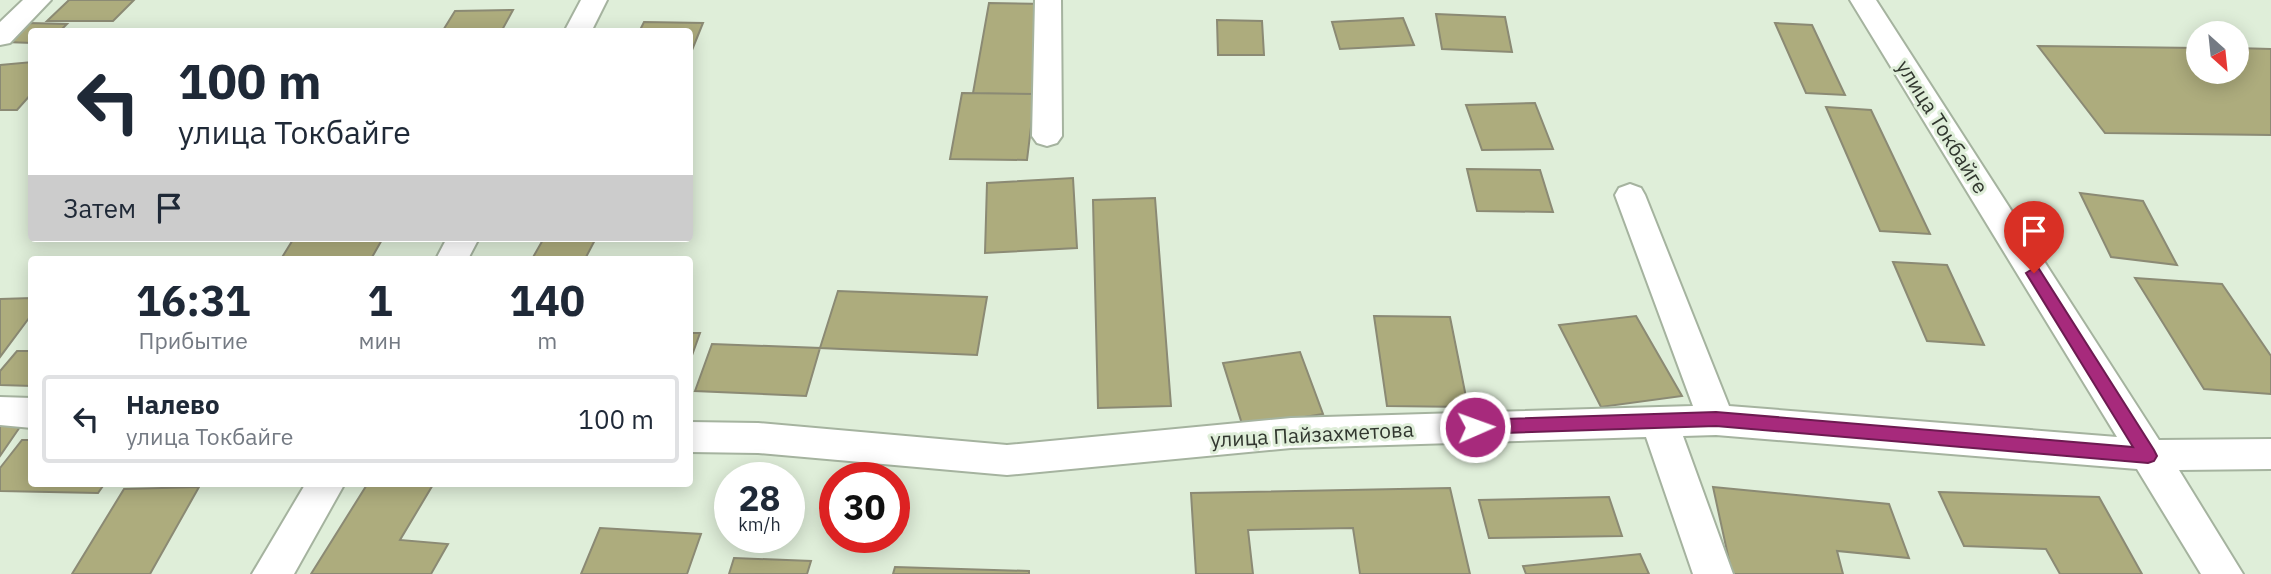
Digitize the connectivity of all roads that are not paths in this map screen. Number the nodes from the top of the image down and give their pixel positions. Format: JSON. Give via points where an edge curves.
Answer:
{"nodes":[{"id":1,"x":37,"y":0,"type":"edge"},
{"id":2,"x":594,"y":0,"type":"edge"},
{"id":3,"x":1048,"y":0,"type":"edge"},
{"id":4,"x":1863,"y":0,"type":"edge"},
{"id":5,"x":579,"y":28,"type":"edge"},
{"id":6,"x":0,"y":37,"type":"edge"},
{"id":7,"x":1047,"y":136,"type":"dead end"},
{"id":8,"x":1630,"y":195,"type":"dead end"},
{"id":9,"x":0,"y":411,"type":"edge"},
{"id":10,"x":28,"y":413,"type":"edge"},
{"id":11,"x":1716,"y":419,"type":"junction"},
{"id":12,"x":1659,"y":421,"type":"junction"},
{"id":13,"x":693,"y":437,"type":"edge"},
{"id":14,"x":2271,"y":454,"type":"edge"},
{"id":15,"x":2148,"y":456,"type":"junction"},
{"id":16,"x":324,"y":487,"type":"edge"},
{"id":17,"x":272,"y":574,"type":"edge"},
{"id":18,"x":1713,"y":574,"type":"edge"},
{"id":19,"x":2223,"y":574,"type":"edge"}],
"edges":[{"from":1,"to":6,"type":"street"},
{"from":2,"to":5,"type":"street"},
{"from":3,"to":7,"type":"street"},
{"from":4,"to":15,"type":"street","name":"улица Токбайге"},
{"from":8,"to":11,"type":"street"},
{"from":9,"to":10,"type":"street"},
{"from":11,"to":12,"type":"street","name":"улица Пайзахметова"},
{"from":11,"to":15,"type":"street","name":"улица Пайзахметова"},
{"from":12,"to":13,"type":"street","name":"улица Пайзахметова","via":[[1292,433],[1007,460]]},
{"from":12,"to":18,"type":"street"},
{"from":14,"to":15,"type":"street","name":"улица Пайзахметова"},
{"from":15,"to":19,"type":"street","name":"улица Токбайге"},
{"from":16,"to":17,"type":"street"}]}
